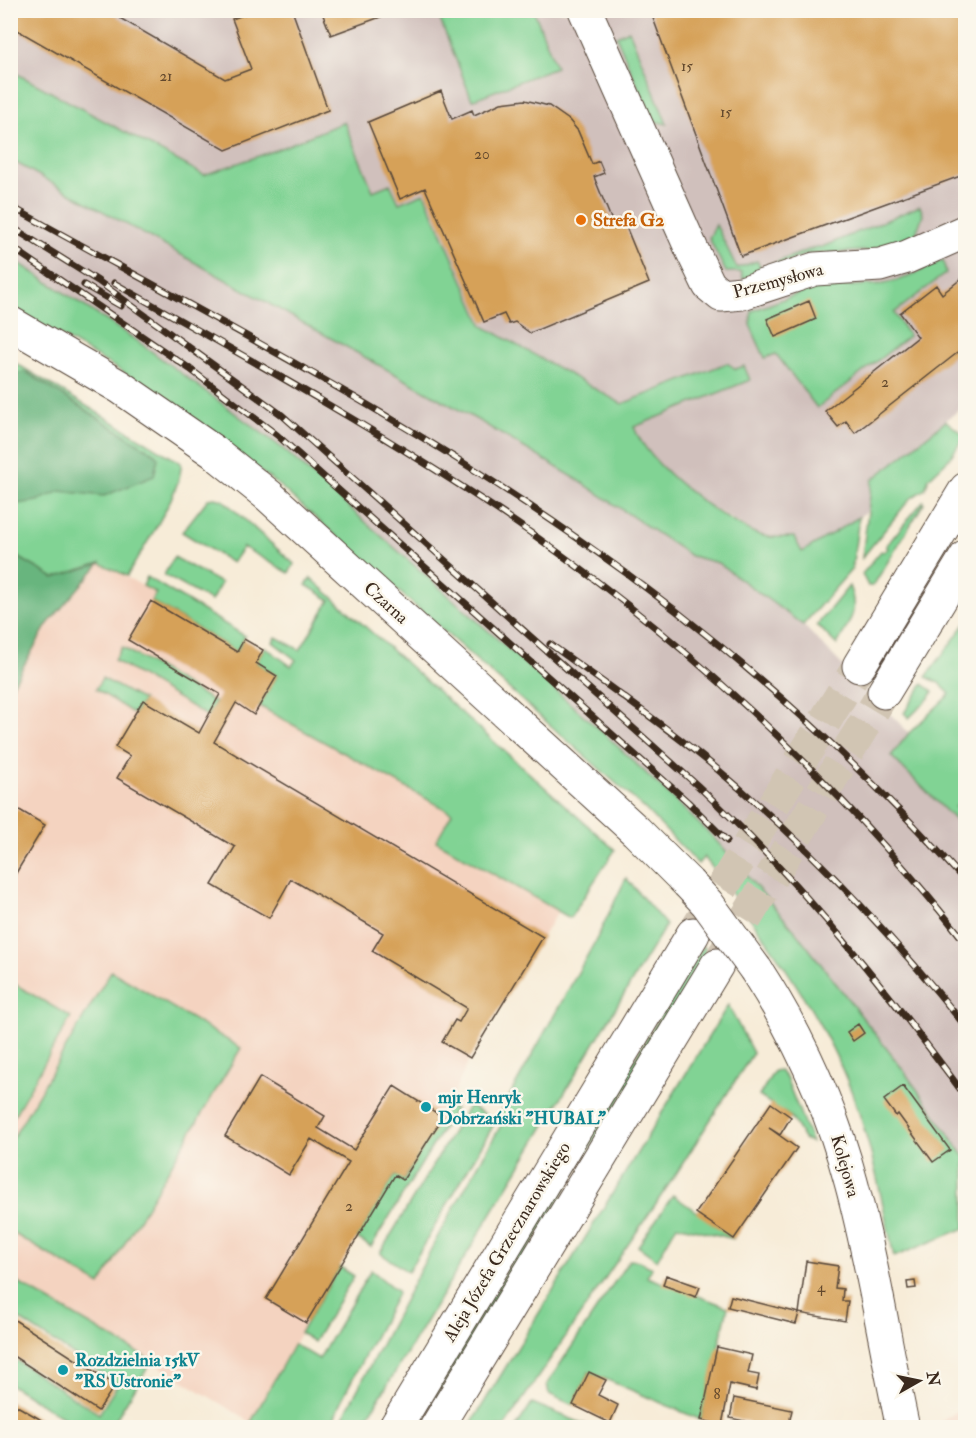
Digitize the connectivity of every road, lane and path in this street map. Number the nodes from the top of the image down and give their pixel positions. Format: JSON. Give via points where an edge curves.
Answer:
{"nodes":[{"id":1,"x":585,"y":10,"type":"edge"},
{"id":2,"x":966,"y":231,"type":"edge"},
{"id":3,"x":10,"y":323,"type":"edge"},
{"id":4,"x":25,"y":341,"type":"edge"},
{"id":5,"x":966,"y":489,"type":"edge"},
{"id":6,"x":966,"y":557,"type":"edge"},
{"id":7,"x":859,"y":666,"type":"tunnel mouth"},
{"id":8,"x":884,"y":692,"type":"tunnel mouth"},
{"id":9,"x":709,"y":931,"type":"junction"},
{"id":10,"x":717,"y":965,"type":"tunnel mouth"},
{"id":11,"x":395,"y":1428,"type":"edge"},
{"id":12,"x":436,"y":1428,"type":"edge"},
{"id":13,"x":903,"y":1428,"type":"edge"}],
"edges":[{"from":1,"to":2,"type":"street","name":"Przemysłowa","via":[[692,250],[710,285],[721,295],[742,293],[815,269],[880,265]]},
{"from":3,"to":4,"type":"street","name":"Czarna"},
{"from":4,"to":9,"type":"street","name":"Czarna","bridge":true,"via":[[169,420],[269,496],[636,831],[688,883]]},
{"from":5,"to":7,"type":"street"},
{"from":6,"to":8,"type":"street"},
{"from":9,"to":11,"type":"street","name":"Aleja Józefa Grzecznarowskiego"},
{"from":9,"to":13,"type":"street","name":"Kolejowa","bridge":true,"via":[[756,970],[801,1048],[825,1102],[860,1218]]},
{"from":10,"to":12,"type":"street","name":"Aleja Józefa Grzecznarowskiego"}]}
